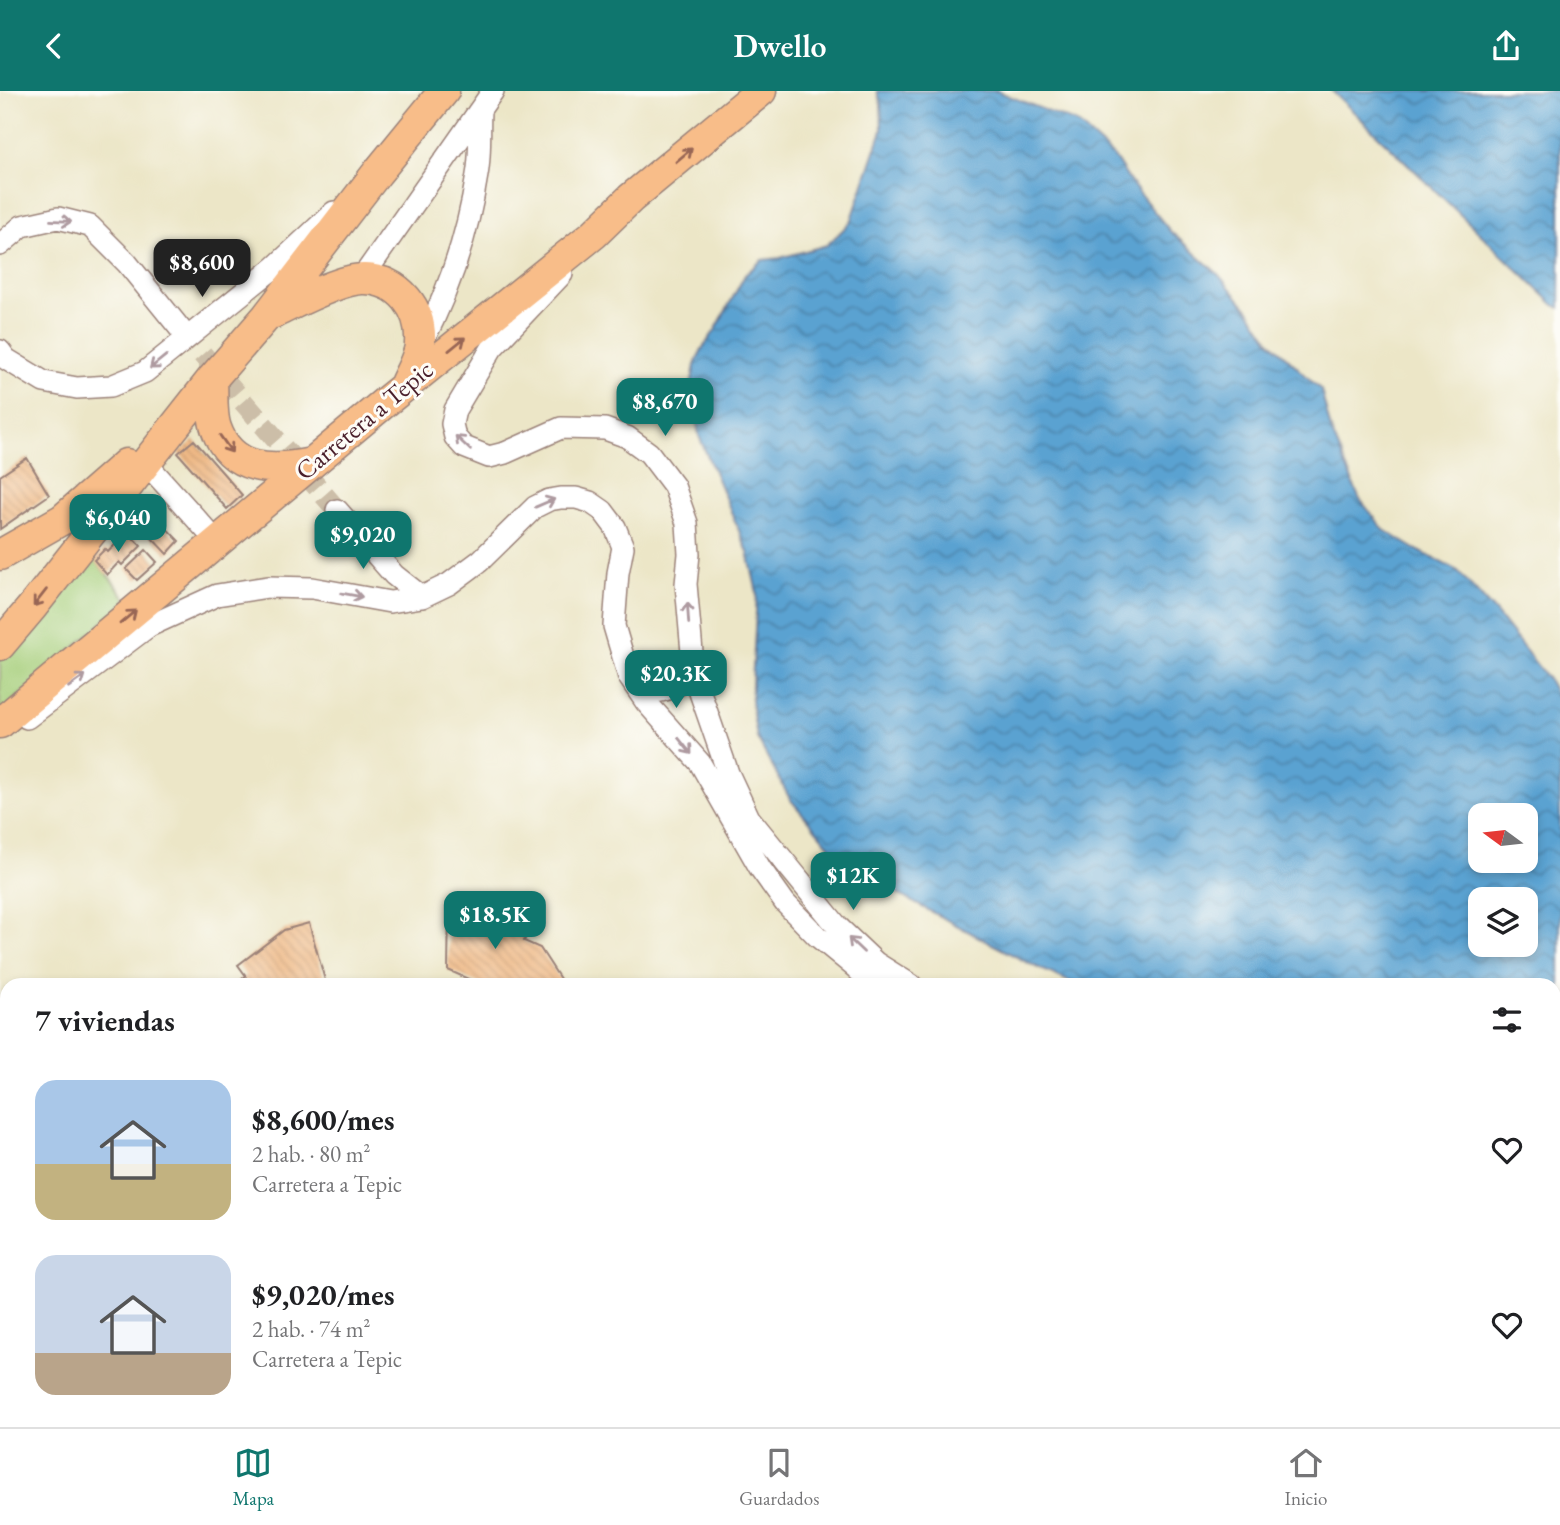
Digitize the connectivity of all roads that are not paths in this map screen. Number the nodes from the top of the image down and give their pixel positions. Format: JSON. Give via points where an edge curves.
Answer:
{"nodes":[{"id":1,"x":444,"y":91,"type":"edge"},
{"id":2,"x":493,"y":91,"type":"edge"},
{"id":3,"x":761,"y":91,"type":"edge"},
{"id":4,"x":480,"y":110,"type":"junction"},
{"id":5,"x":377,"y":173,"type":"junction"},
{"id":6,"x":594,"y":234,"type":"junction"},
{"id":7,"x":0,"y":244,"type":"edge"},
{"id":8,"x":362,"y":278,"type":"junction"},
{"id":9,"x":267,"y":316,"type":"junction"},
{"id":10,"x":182,"y":331,"type":"tunnel mouth"},
{"id":11,"x":421,"y":345,"type":"junction"},
{"id":12,"x":0,"y":351,"type":"edge"},
{"id":13,"x":404,"y":386,"type":"junction"},
{"id":14,"x":204,"y":389,"type":"junction"},
{"id":15,"x":313,"y":462,"type":"junction"},
{"id":16,"x":146,"y":463,"type":"junction"},
{"id":17,"x":337,"y":510,"type":"tunnel mouth"},
{"id":18,"x":217,"y":543,"type":"junction"},
{"id":19,"x":0,"y":555,"type":"edge"},
{"id":20,"x":422,"y":597,"type":"junction"},
{"id":21,"x":0,"y":645,"type":"edge"},
{"id":22,"x":694,"y":675,"type":"junction"},
{"id":23,"x":640,"y":693,"type":"junction"},
{"id":24,"x":0,"y":723,"type":"edge"},
{"id":25,"x":0,"y":731,"type":"edge"},
{"id":26,"x":867,"y":978,"type":"edge"},
{"id":27,"x":900,"y":978,"type":"edge"}],
"edges":[{"from":1,"to":5,"type":"highway"},
{"from":2,"to":4,"type":"street"},
{"from":6,"to":3,"type":"highway","name":"Carretera a Tepic","one_way":true},
{"from":4,"to":8,"type":"street"},
{"from":4,"to":11,"type":"street","via":[[478,173],[467,224],[438,311]]},
{"from":5,"to":9,"type":"highway"},
{"from":5,"to":12,"type":"street","one_way":true,"via":[[275,267],[145,372],[111,386],[77,388],[44,382]]},
{"from":13,"to":6,"type":"highway","name":"Carretera a Tepic","one_way":true},
{"from":22,"to":6,"type":"street","one_way":true,"via":[[686,584],[687,523],[674,486],[649,453],[627,437],[605,429],[562,428],[489,457],[464,447],[452,424],[492,348],[575,261]]},
{"from":7,"to":10,"type":"street","one_way":true,"via":[[22,226],[58,218],[90,226]]},
{"from":8,"to":9,"type":"highway","via":[[317,292]]},
{"from":8,"to":11,"type":"highway","via":[[402,292],[416,310]]},
{"from":9,"to":14,"type":"highway"},
{"from":11,"to":13,"type":"highway"},
{"from":13,"to":15,"type":"highway","name":"Carretera a Tepic"},
{"from":14,"to":15,"type":"highway","one_way":true,"via":[[226,449],[243,461],[270,468]]},
{"from":14,"to":16,"type":"highway"},
{"from":14,"to":19,"type":"highway","via":[[72,512]]},
{"from":15,"to":18,"type":"highway","name":"Carretera a Tepic"},
{"from":16,"to":18,"type":"street"},
{"from":16,"to":21,"type":"highway","one_way":true},
{"from":17,"to":20,"type":"street","via":[[394,575]]},
{"from":24,"to":18,"type":"highway","name":"Carretera a Tepic","one_way":true},
{"from":20,"to":23,"type":"street","one_way":true,"via":[[480,561],[536,507],[561,498],[590,502],[615,527],[623,547],[614,626],[629,677]]},
{"from":25,"to":20,"type":"street","one_way":true,"via":[[20,722],[149,627],[217,595],[268,587],[312,588],[390,602]]},
{"from":22,"to":23,"type":"street","via":[[661,693]]},
{"from":27,"to":22,"type":"street","one_way":true,"via":[[876,963],[837,926],[749,818]]},
{"from":23,"to":26,"type":"street","one_way":true,"via":[[700,763],[785,903]]}]}
